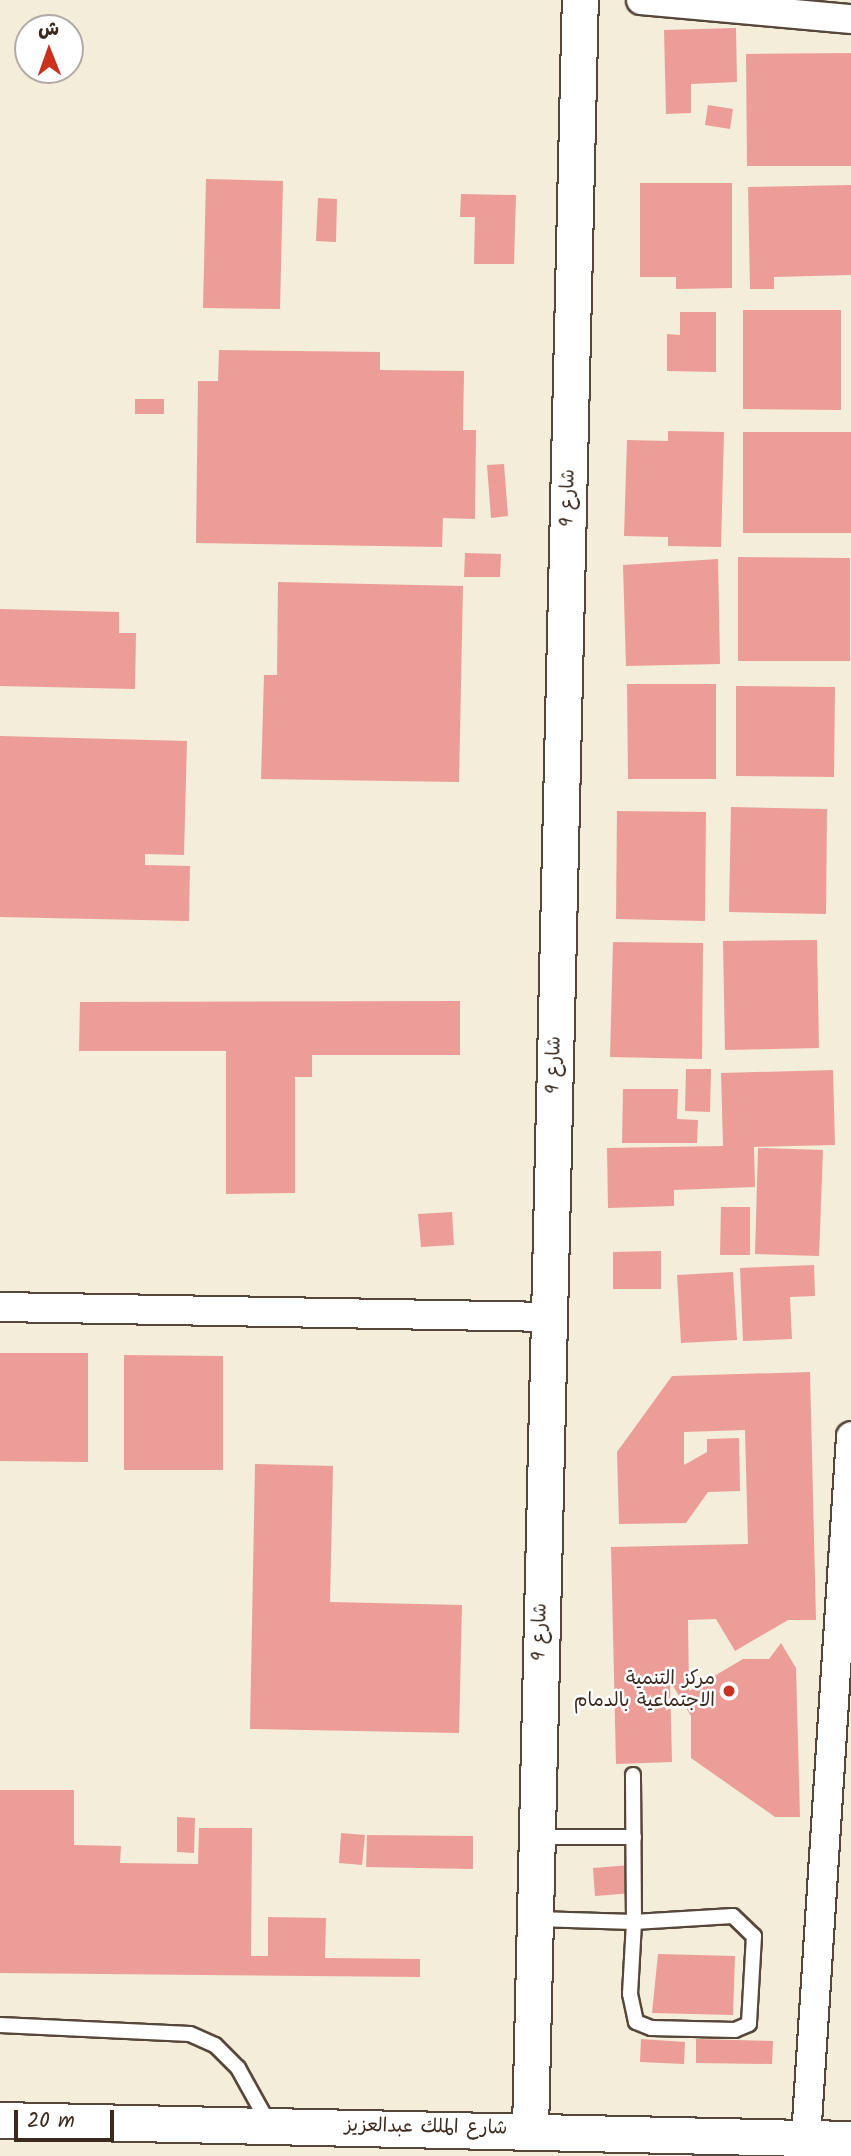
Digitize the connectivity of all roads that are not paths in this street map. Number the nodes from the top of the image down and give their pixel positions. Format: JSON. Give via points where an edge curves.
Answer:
{"nodes":[{"id":1,"x":580,"y":0,"type":"edge"},
{"id":2,"x":641,"y":0,"type":"edge"},
{"id":3,"x":851,"y":19,"type":"edge"},
{"id":4,"x":0,"y":1307,"type":"edge"},
{"id":5,"x":549,"y":1317,"type":"junction"},
{"id":6,"x":851,"y":1436,"type":"edge"},
{"id":7,"x":633,"y":1775,"type":"dead end"},
{"id":8,"x":536,"y":1837,"type":"junction"},
{"id":9,"x":634,"y":1837,"type":"junction"},
{"id":10,"x":534,"y":1919,"type":"junction"},
{"id":11,"x":634,"y":1922,"type":"junction"},
{"id":12,"x":0,"y":2025,"type":"edge"},
{"id":13,"x":0,"y":2120,"type":"edge"},
{"id":14,"x":270,"y":2125,"type":"junction"},
{"id":15,"x":530,"y":2130,"type":"junction"},
{"id":16,"x":806,"y":2138,"type":"junction"},
{"id":17,"x":851,"y":2139,"type":"edge"}],
"edges":[{"from":1,"to":5,"type":"street","name":"شارع 9"},
{"from":2,"to":3,"type":"street"},
{"from":4,"to":5,"type":"street"},
{"from":5,"to":8,"type":"street","name":"شارع 9"},
{"from":6,"to":16,"type":"street"},
{"from":7,"to":9,"type":"lane"},
{"from":8,"to":9,"type":"lane"},
{"from":8,"to":10,"type":"street","name":"شارع 9"},
{"from":9,"to":11,"type":"lane"},
{"from":10,"to":11,"type":"lane"},
{"from":10,"to":15,"type":"street","name":"شارع 9"},
{"from":11,"to":11,"type":"lane","via":[[733,1916],[746,1924],[754,1936],[749,2024],[736,2030],[651,2028],[636,2022],[630,1994]]},
{"from":12,"to":14,"type":"lane","via":[[190,2034],[215,2045],[238,2068]]},
{"from":13,"to":14,"type":"street","name":"شارع الملك عبدالعزيز"},
{"from":14,"to":15,"type":"street","name":"شارع الملك عبدالعزيز"},
{"from":15,"to":16,"type":"street","name":"شارع الملك عبدالعزيز"},
{"from":16,"to":17,"type":"street","name":"شارع الملك عبدالعزيز"}]}
